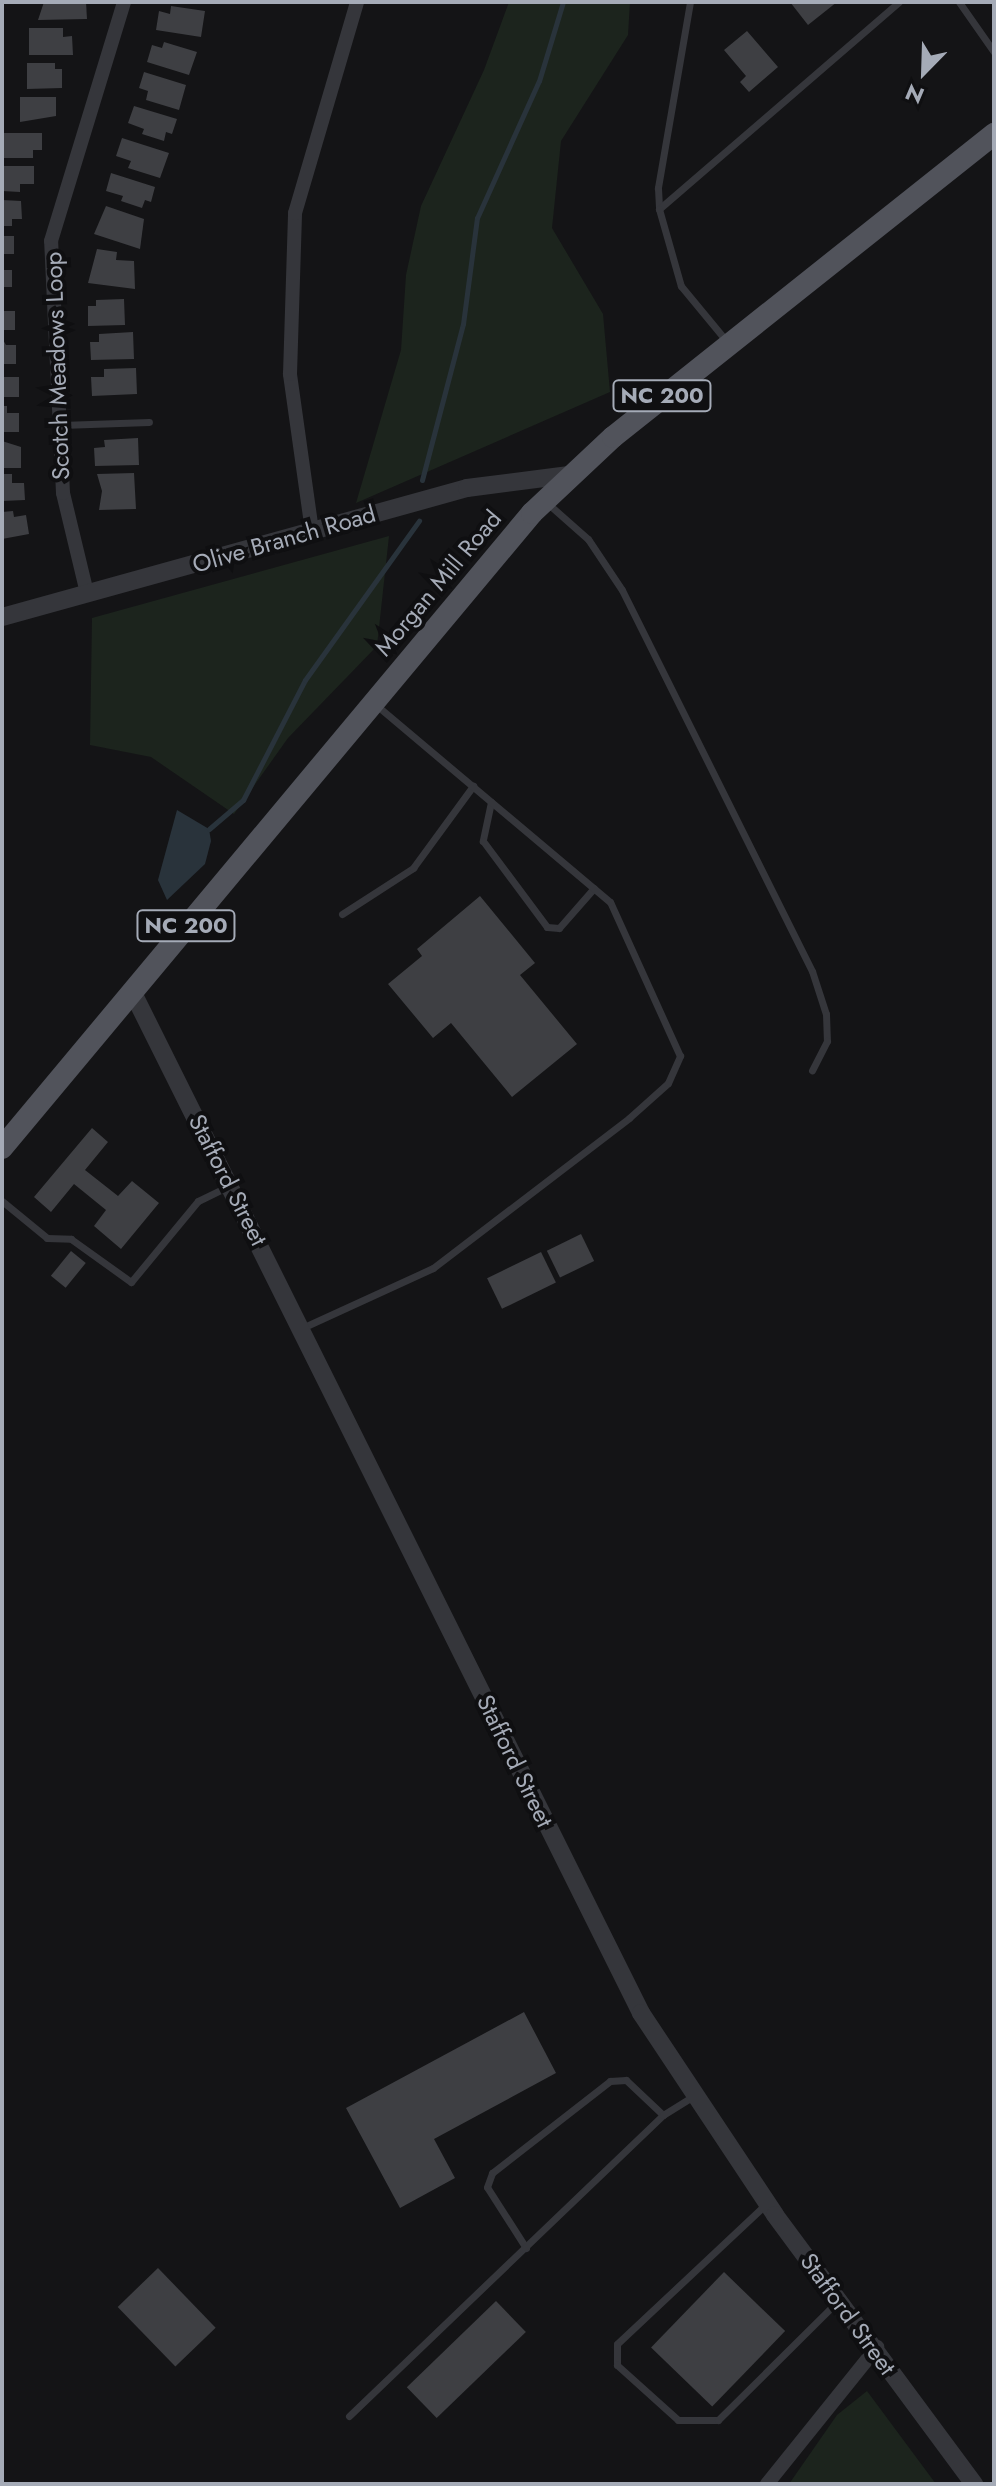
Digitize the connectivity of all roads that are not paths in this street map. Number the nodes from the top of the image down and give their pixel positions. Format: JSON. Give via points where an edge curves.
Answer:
{"nodes":[{"id":1,"x":124,"y":2,"type":"edge"},
{"id":2,"x":357,"y":2,"type":"edge"},
{"id":3,"x":690,"y":2,"type":"edge"},
{"id":4,"x":899,"y":2,"type":"edge"},
{"id":5,"x":959,"y":2,"type":"edge"},
{"id":6,"x":994,"y":52,"type":"edge"},
{"id":7,"x":994,"y":134,"type":"edge"},
{"id":8,"x":659,"y":209,"type":"junction"},
{"id":9,"x":728,"y":344,"type":"junction"},
{"id":10,"x":149,"y":422,"type":"dead end"},
{"id":11,"x":58,"y":425,"type":"junction"},
{"id":12,"x":569,"y":475,"type":"junction"},
{"id":13,"x":545,"y":500,"type":"junction"},
{"id":14,"x":312,"y":531,"type":"junction"},
{"id":15,"x":87,"y":593,"type":"junction"},
{"id":16,"x":2,"y":617,"type":"edge"},
{"id":17,"x":372,"y":702,"type":"junction"},
{"id":18,"x":473,"y":786,"type":"junction"},
{"id":19,"x":491,"y":802,"type":"junction"},
{"id":20,"x":594,"y":888,"type":"junction"},
{"id":21,"x":342,"y":914,"type":"dead end"},
{"id":22,"x":132,"y":991,"type":"junction"},
{"id":23,"x":812,"y":1070,"type":"dead end"},
{"id":24,"x":2,"y":1148,"type":"edge"},
{"id":25,"x":231,"y":1185,"type":"junction"},
{"id":26,"x":2,"y":1201,"type":"edge"},
{"id":27,"x":302,"y":1328,"type":"junction"},
{"id":28,"x":696,"y":2095,"type":"junction"},
{"id":29,"x":663,"y":2115,"type":"junction"},
{"id":30,"x":767,"y":2203,"type":"junction"},
{"id":31,"x":526,"y":2248,"type":"junction"},
{"id":32,"x":838,"y":2300,"type":"junction"},
{"id":33,"x":877,"y":2347,"type":"junction"},
{"id":34,"x":349,"y":2416,"type":"dead end"},
{"id":35,"x":767,"y":2484,"type":"edge"},
{"id":36,"x":974,"y":2484,"type":"edge"}],
"edges":[{"from":1,"to":11,"type":"street","name":"Scotch Meadows Loop","via":[[51,241]]},
{"from":2,"to":14,"type":"street","via":[[295,213],[290,374]]},
{"from":3,"to":8,"type":"lane","via":[[658,188]]},
{"from":4,"to":8,"type":"lane"},
{"from":5,"to":6,"type":"lane"},
{"from":7,"to":9,"type":"main road","name":"Morgan Mill Road","number":"NC 200"},
{"from":8,"to":9,"type":"lane","via":[[681,286]]},
{"from":9,"to":12,"type":"main road","name":"Morgan Mill Road","number":"NC 200"},
{"from":10,"to":11,"type":"lane"},
{"from":11,"to":15,"type":"street","name":"Scotch Meadows Loop","via":[[63,493]]},
{"from":12,"to":13,"type":"main road","name":"Morgan Mill Road","number":"NC 200"},
{"from":12,"to":14,"type":"street","name":"Olive Branch Road","via":[[467,488]]},
{"from":13,"to":17,"type":"main road","name":"Morgan Mill Road","number":"NC 200"},
{"from":13,"to":23,"type":"lane","via":[[588,539],[622,590],[812,971],[826,1014],[827,1041]]},
{"from":14,"to":15,"type":"street","name":"Olive Branch Road"},
{"from":15,"to":16,"type":"street","name":"Olive Branch Road"},
{"from":17,"to":18,"type":"lane"},
{"from":17,"to":22,"type":"main road","name":"Morgan Mill Road","number":"NC 200"},
{"from":18,"to":19,"type":"lane"},
{"from":18,"to":21,"type":"lane","via":[[413,868]]},
{"from":19,"to":20,"type":"lane"},
{"from":19,"to":20,"type":"lane","via":[[483,841],[547,927],[559,928]]},
{"from":20,"to":27,"type":"lane","via":[[610,902],[680,1056],[668,1083],[433,1268]]},
{"from":22,"to":24,"type":"main road","name":"Morgan Mill Road","number":"NC 200"},
{"from":22,"to":25,"type":"street","name":"Stafford Street"},
{"from":25,"to":26,"type":"lane","via":[[198,1201],[131,1282],[71,1239],[47,1238]]},
{"from":25,"to":27,"type":"street","name":"Stafford Street"},
{"from":27,"to":28,"type":"street","name":"Stafford Street","via":[[641,2013]]},
{"from":28,"to":29,"type":"lane"},
{"from":28,"to":30,"type":"street","name":"Stafford Street"},
{"from":29,"to":31,"type":"lane"},
{"from":29,"to":31,"type":"lane","via":[[626,2080],[610,2081],[492,2173],[487,2187]]},
{"from":30,"to":32,"type":"street","name":"Stafford Street"},
{"from":30,"to":32,"type":"lane","via":[[617,2344],[617,2365],[678,2420],[718,2420]]},
{"from":31,"to":34,"type":"lane"},
{"from":32,"to":33,"type":"street","name":"Stafford Street"},
{"from":33,"to":35,"type":"street"},
{"from":33,"to":36,"type":"street","name":"Stafford Street"}]}
